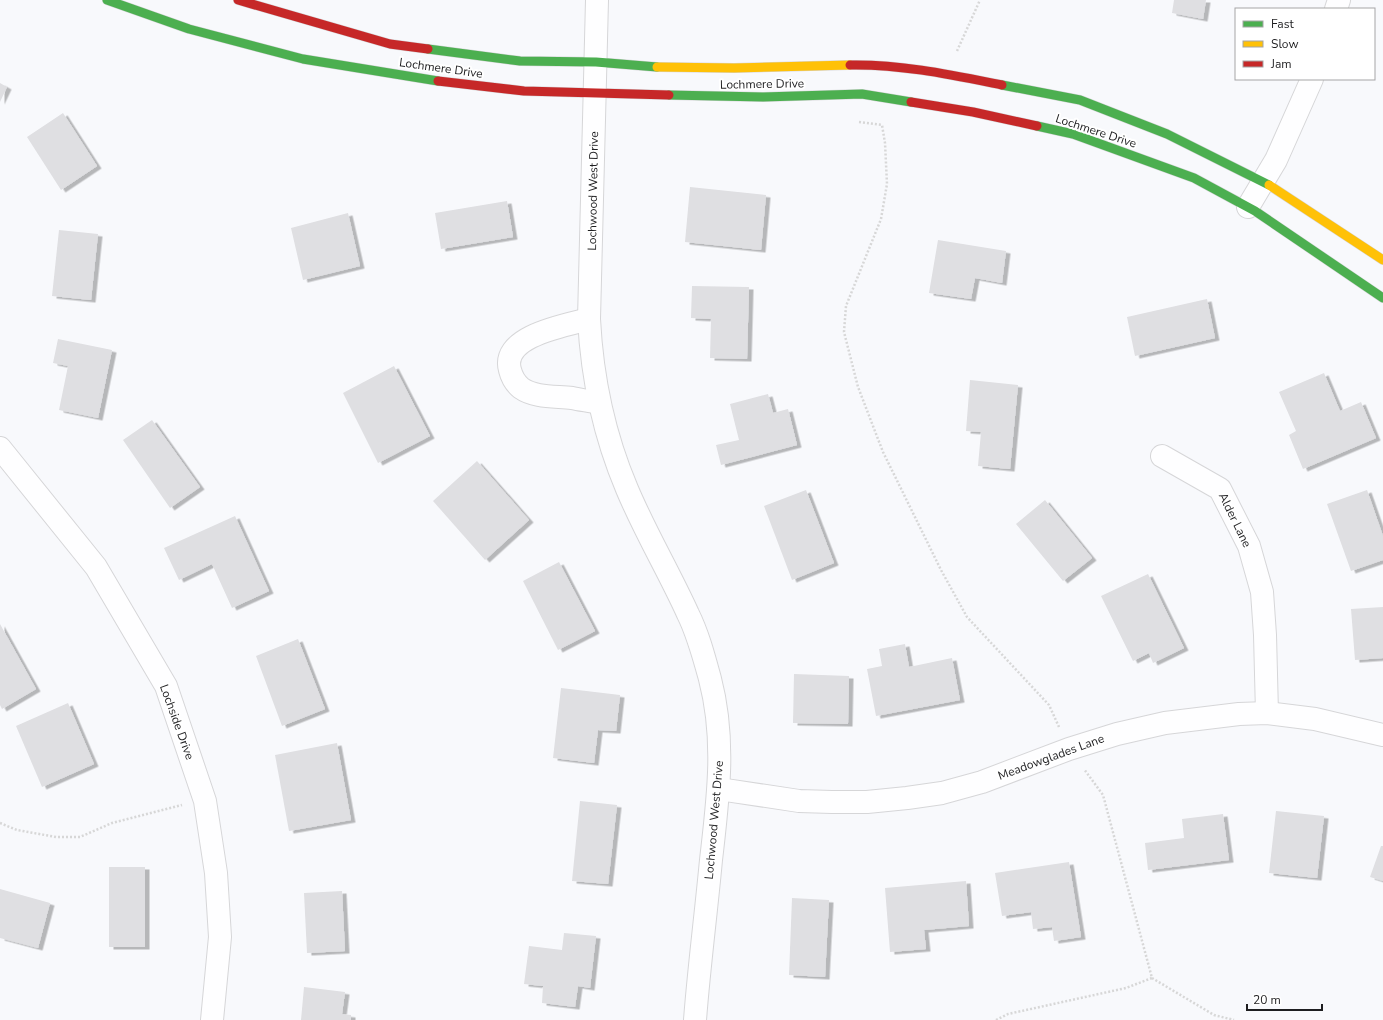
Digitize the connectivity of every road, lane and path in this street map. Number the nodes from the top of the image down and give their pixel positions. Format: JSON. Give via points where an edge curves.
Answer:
{"nodes":[{"id":1,"x":107,"y":0,"type":"edge"},
{"id":2,"x":238,"y":0,"type":"edge"},
{"id":3,"x":598,"y":0,"type":"edge"},
{"id":4,"x":980,"y":0,"type":"edge"},
{"id":5,"x":957,"y":51,"type":"dead end"},
{"id":6,"x":596,"y":62,"type":"junction"},
{"id":7,"x":1312,"y":80,"type":"edge"},
{"id":8,"x":595,"y":94,"type":"junction"},
{"id":9,"x":859,"y":122,"type":"dead end"},
{"id":10,"x":1264,"y":181,"type":"junction"},
{"id":11,"x":1248,"y":207,"type":"junction"},
{"id":12,"x":1383,"y":260,"type":"edge"},
{"id":13,"x":1383,"y":298,"type":"edge"},
{"id":14,"x":589,"y":319,"type":"junction"},
{"id":15,"x":599,"y":403,"type":"junction"},
{"id":16,"x":0,"y":448,"type":"edge"},
{"id":17,"x":1162,"y":456,"type":"dead end"},
{"id":18,"x":1267,"y":713,"type":"junction"},
{"id":19,"x":1383,"y":736,"type":"edge"},
{"id":20,"x":1069,"y":748,"type":"junction"},
{"id":21,"x":719,"y":789,"type":"junction"},
{"id":22,"x":205,"y":800,"type":"junction"},
{"id":23,"x":0,"y":823,"type":"edge"},
{"id":24,"x":1152,"y":978,"type":"junction"},
{"id":25,"x":212,"y":1020,"type":"edge"},
{"id":26,"x":695,"y":1020,"type":"edge"},
{"id":27,"x":996,"y":1020,"type":"edge"},
{"id":28,"x":1234,"y":1020,"type":"edge"}],
"edges":[{"from":1,"to":8,"type":"street","name":"Lochmere Drive","via":[[189,29],[303,59],[445,82],[524,91]]},
{"from":2,"to":6,"type":"street","name":"Lochmere Drive","via":[[390,44],[520,61]]},
{"from":3,"to":6,"type":"street","name":"Lochwood West Drive"},
{"from":4,"to":5,"type":"path"},
{"from":6,"to":8,"type":"street","name":"Lochwood West Drive"},
{"from":6,"to":10,"type":"street","name":"Lochmere Drive","via":[[669,68],[864,65],[934,71],[1080,100],[1167,134]]},
{"from":7,"to":10,"type":"street"},
{"from":8,"to":11,"type":"street","name":"Lochmere Drive","via":[[764,97],[862,94],[966,110],[1073,134],[1194,178]]},
{"from":8,"to":14,"type":"street","name":"Lochwood West Drive"},
{"from":9,"to":20,"type":"path","via":[[882,124],[887,184],[881,219],[846,306],[844,332],[858,387],[883,452],[967,617],[1049,705]]},
{"from":10,"to":11,"type":"street"},
{"from":10,"to":12,"type":"street","name":"Lochmere Drive"},
{"from":11,"to":13,"type":"street","name":"Lochmere Drive"},
{"from":14,"to":15,"type":"street","name":"Lochwood West Drive"},
{"from":14,"to":15,"type":"street","via":[[538,334],[518,346],[508,364],[513,379],[522,388],[536,394]]},
{"from":15,"to":21,"type":"street","name":"Lochwood West Drive","via":[[627,490],[689,615],[703,654],[715,702],[720,741]]},
{"from":16,"to":22,"type":"street","name":"Lochside Drive","via":[[96,567],[166,686]]},
{"from":17,"to":18,"type":"street","name":"Alder Lane","via":[[1220,489],[1249,546],[1262,592]]},
{"from":18,"to":19,"type":"street","name":"Meadowglades Lane","via":[[1315,719]]},
{"from":18,"to":20,"type":"street","name":"Meadowglades Lane","via":[[1166,723]]},
{"from":20,"to":21,"type":"street","name":"Meadowglades Lane","via":[[982,782],[942,793],[907,798],[832,802]]},
{"from":20,"to":24,"type":"path","via":[[1103,794]]},
{"from":21,"to":26,"type":"street","name":"Lochwood West Drive"},
{"from":22,"to":23,"type":"path","via":[[112,823],[80,837],[56,837],[17,830]]},
{"from":22,"to":25,"type":"street","name":"Lochside Drive","via":[[216,873],[220,936]]},
{"from":24,"to":27,"type":"path","via":[[1126,988],[1008,1014]]},
{"from":24,"to":28,"type":"path","via":[[1214,1014]]}]}
